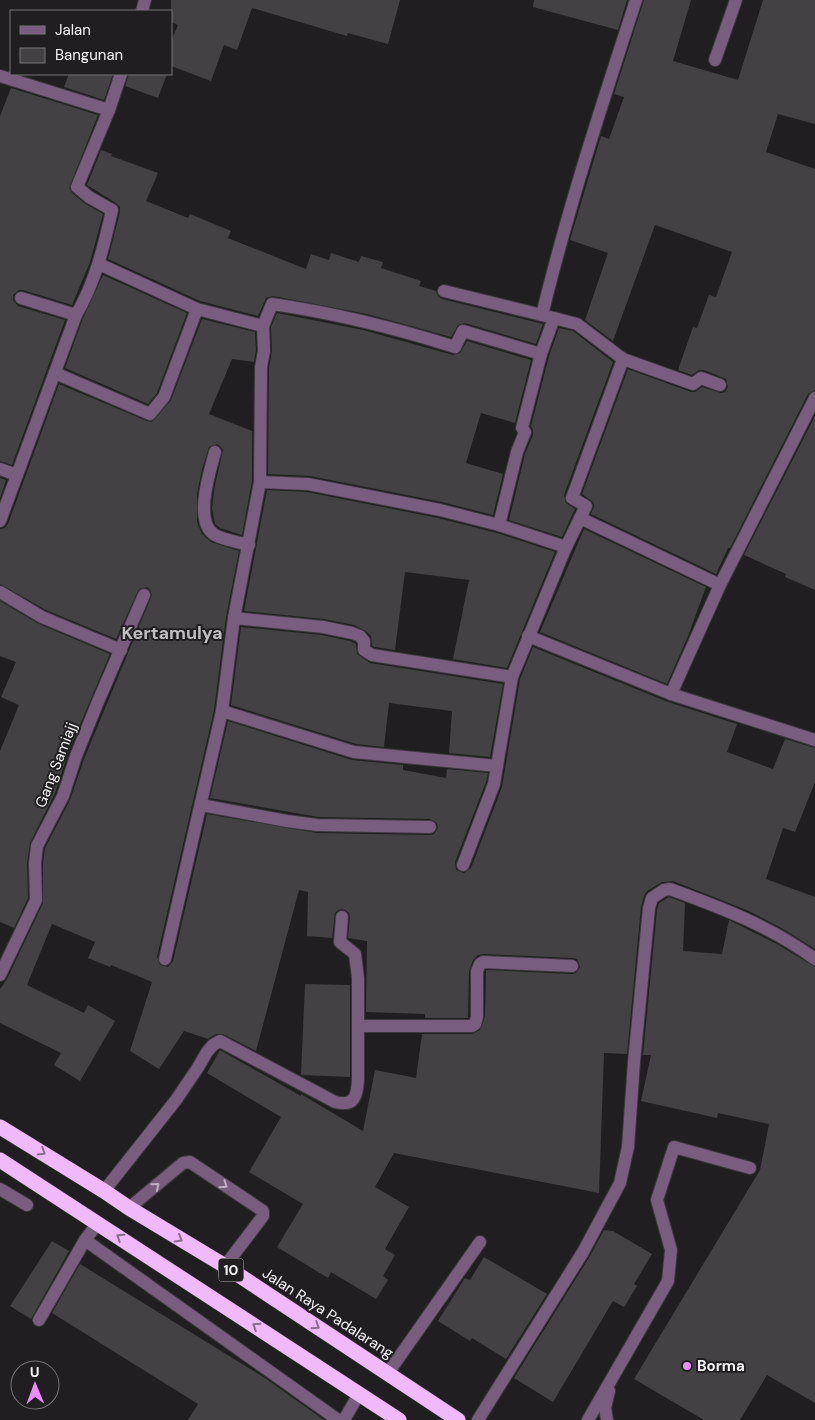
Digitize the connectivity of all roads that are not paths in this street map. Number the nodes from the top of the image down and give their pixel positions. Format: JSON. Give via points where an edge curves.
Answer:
{"nodes":[{"id":1,"x":636,"y":0,"type":"edge"},
{"id":2,"x":736,"y":0,"type":"edge"},
{"id":3,"x":715,"y":60,"type":"dead end"},
{"id":4,"x":121,"y":75,"type":"edge"},
{"id":5,"x":0,"y":76,"type":"edge"},
{"id":6,"x":109,"y":110,"type":"junction"},
{"id":7,"x":99,"y":264,"type":"junction"},
{"id":8,"x":444,"y":290,"type":"dead end"},
{"id":9,"x":22,"y":298,"type":"dead end"},
{"id":10,"x":197,"y":309,"type":"junction"},
{"id":11,"x":76,"y":315,"type":"junction"},
{"id":12,"x":548,"y":317,"type":"junction"},
{"id":13,"x":263,"y":326,"type":"junction"},
{"id":14,"x":541,"y":354,"type":"junction"},
{"id":15,"x":622,"y":359,"type":"junction"},
{"id":16,"x":55,"y":373,"type":"junction"},
{"id":17,"x":720,"y":386,"type":"dead end"},
{"id":18,"x":815,"y":398,"type":"edge"},
{"id":19,"x":215,"y":452,"type":"dead end"},
{"id":20,"x":0,"y":468,"type":"edge"},
{"id":21,"x":17,"y":476,"type":"junction"},
{"id":22,"x":260,"y":482,"type":"junction"},
{"id":23,"x":580,"y":518,"type":"junction"},
{"id":24,"x":0,"y":521,"type":"edge"},
{"id":25,"x":499,"y":525,"type":"junction"},
{"id":26,"x":248,"y":545,"type":"junction"},
{"id":27,"x":566,"y":547,"type":"junction"},
{"id":28,"x":720,"y":584,"type":"junction"},
{"id":29,"x":0,"y":592,"type":"edge"},
{"id":30,"x":144,"y":595,"type":"dead end"},
{"id":31,"x":234,"y":618,"type":"junction"},
{"id":32,"x":528,"y":636,"type":"junction"},
{"id":33,"x":121,"y":650,"type":"junction"},
{"id":34,"x":512,"y":677,"type":"junction"},
{"id":35,"x":671,"y":694,"type":"junction"},
{"id":36,"x":222,"y":710,"type":"junction"},
{"id":37,"x":815,"y":740,"type":"edge"},
{"id":38,"x":497,"y":766,"type":"junction"},
{"id":39,"x":201,"y":805,"type":"junction"},
{"id":40,"x":430,"y":827,"type":"dead end"},
{"id":41,"x":462,"y":865,"type":"dead end"},
{"id":42,"x":342,"y":917,"type":"dead end"},
{"id":43,"x":815,"y":958,"type":"edge"},
{"id":44,"x":166,"y":959,"type":"dead end"},
{"id":45,"x":572,"y":966,"type":"dead end"},
{"id":46,"x":0,"y":975,"type":"edge"},
{"id":47,"x":358,"y":1026,"type":"junction"},
{"id":48,"x":0,"y":1126,"type":"edge"},
{"id":49,"x":0,"y":1160,"type":"edge"},
{"id":50,"x":750,"y":1168,"type":"dead end"},
{"id":51,"x":0,"y":1190,"type":"edge"},
{"id":52,"x":104,"y":1191,"type":"junction"},
{"id":53,"x":26,"y":1205,"type":"dead end"},
{"id":54,"x":129,"y":1208,"type":"junction"},
{"id":55,"x":98,"y":1223,"type":"junction"},
{"id":56,"x":86,"y":1240,"type":"junction"},
{"id":57,"x":480,"y":1242,"type":"dead end"},
{"id":58,"x":225,"y":1266,"type":"junction"},
{"id":59,"x":39,"y":1320,"type":"dead end"},
{"id":60,"x":388,"y":1373,"type":"junction"},
{"id":61,"x":610,"y":1384,"type":"junction"},
{"id":62,"x":360,"y":1394,"type":"junction"},
{"id":63,"x":338,"y":1420,"type":"edge"},
{"id":64,"x":344,"y":1420,"type":"edge"},
{"id":65,"x":399,"y":1420,"type":"edge"},
{"id":66,"x":458,"y":1420,"type":"edge"},
{"id":67,"x":478,"y":1420,"type":"edge"},
{"id":68,"x":588,"y":1420,"type":"edge"},
{"id":69,"x":606,"y":1420,"type":"edge"}],
"edges":[{"from":1,"to":12,"type":"street","via":[[556,255]]},
{"from":2,"to":3,"type":"street"},
{"from":4,"to":6,"type":"street"},
{"from":5,"to":6,"type":"street"},
{"from":6,"to":7,"type":"street","via":[[78,187],[112,210]]},
{"from":7,"to":10,"type":"street"},
{"from":7,"to":11,"type":"street"},
{"from":8,"to":12,"type":"street"},
{"from":9,"to":11,"type":"street"},
{"from":10,"to":13,"type":"street"},
{"from":10,"to":16,"type":"street","via":[[164,397],[150,414]]},
{"from":11,"to":16,"type":"street"},
{"from":12,"to":14,"type":"street"},
{"from":12,"to":15,"type":"street","via":[[577,324]]},
{"from":13,"to":14,"type":"street","via":[[272,304],[380,325],[455,347],[463,331]]},
{"from":13,"to":22,"type":"street"},
{"from":14,"to":25,"type":"street","via":[[522,428],[525,432]]},
{"from":15,"to":17,"type":"street","via":[[694,384],[701,378]]},
{"from":15,"to":23,"type":"street","via":[[572,498],[586,506]]},
{"from":16,"to":21,"type":"street"},
{"from":18,"to":28,"type":"street"},
{"from":19,"to":26,"type":"street","via":[[203,506],[208,527],[215,535]]},
{"from":20,"to":21,"type":"street"},
{"from":21,"to":24,"type":"street"},
{"from":22,"to":25,"type":"street","via":[[308,484]]},
{"from":22,"to":26,"type":"street"},
{"from":23,"to":27,"type":"street"},
{"from":23,"to":28,"type":"street"},
{"from":25,"to":27,"type":"street"},
{"from":26,"to":31,"type":"street"},
{"from":27,"to":32,"type":"street"},
{"from":28,"to":35,"type":"street"},
{"from":29,"to":33,"type":"street","via":[[42,617]]},
{"from":30,"to":33,"type":"street","name":"Gang Samiajj"},
{"from":31,"to":34,"type":"street","via":[[352,633],[360,636],[364,650],[372,655]]},
{"from":31,"to":36,"type":"street"},
{"from":32,"to":34,"type":"street"},
{"from":32,"to":35,"type":"street"},
{"from":33,"to":46,"type":"street","name":"Gang Samiajj","via":[[76,756],[63,796],[37,846],[36,900]]},
{"from":34,"to":38,"type":"street"},
{"from":35,"to":37,"type":"street"},
{"from":36,"to":38,"type":"street","via":[[354,752]]},
{"from":36,"to":39,"type":"street"},
{"from":38,"to":41,"type":"street","via":[[494,784]]},
{"from":39,"to":40,"type":"street","via":[[317,825]]},
{"from":39,"to":44,"type":"street"},
{"from":42,"to":47,"type":"street","via":[[340,942],[355,954]]},
{"from":43,"to":67,"type":"street","via":[[737,914],[670,889],[652,898],[628,1146],[620,1183],[583,1252]]},
{"from":45,"to":47,"type":"street","via":[[483,962],[477,971],[477,1017],[472,1026]]},
{"from":47,"to":52,"type":"street","via":[[357,1094],[352,1101],[343,1104],[228,1043],[220,1041],[213,1044],[176,1100]]},
{"from":48,"to":52,"type":"highway","name":"Jalan Raya Padalarang","number":"10","one_way":true},
{"from":49,"to":55,"type":"highway","number":"10"},
{"from":50,"to":61,"type":"street","via":[[674,1147],[658,1200],[671,1250],[668,1281]]},
{"from":51,"to":53,"type":"street"},
{"from":52,"to":54,"type":"highway","name":"Jalan Raya Padalarang","number":"10"},
{"from":54,"to":58,"type":"highway","name":"Jalan Raya Padalarang","number":"10","one_way":true},
{"from":54,"to":58,"type":"street","one_way":true,"via":[[183,1163],[190,1162],[263,1211],[263,1216]]},
{"from":55,"to":56,"type":"street"},
{"from":62,"to":55,"type":"highway","number":"10","one_way":true},
{"from":56,"to":59,"type":"street"},
{"from":56,"to":63,"type":"street"},
{"from":57,"to":60,"type":"street"},
{"from":58,"to":60,"type":"highway","name":"Jalan Raya Padalarang","number":"10","one_way":true},
{"from":60,"to":66,"type":"highway","name":"Jalan Raya Padalarang","number":"10"},
{"from":61,"to":68,"type":"street"},
{"from":61,"to":69,"type":"street"},
{"from":62,"to":64,"type":"street"},
{"from":62,"to":65,"type":"highway","number":"10"}]}
